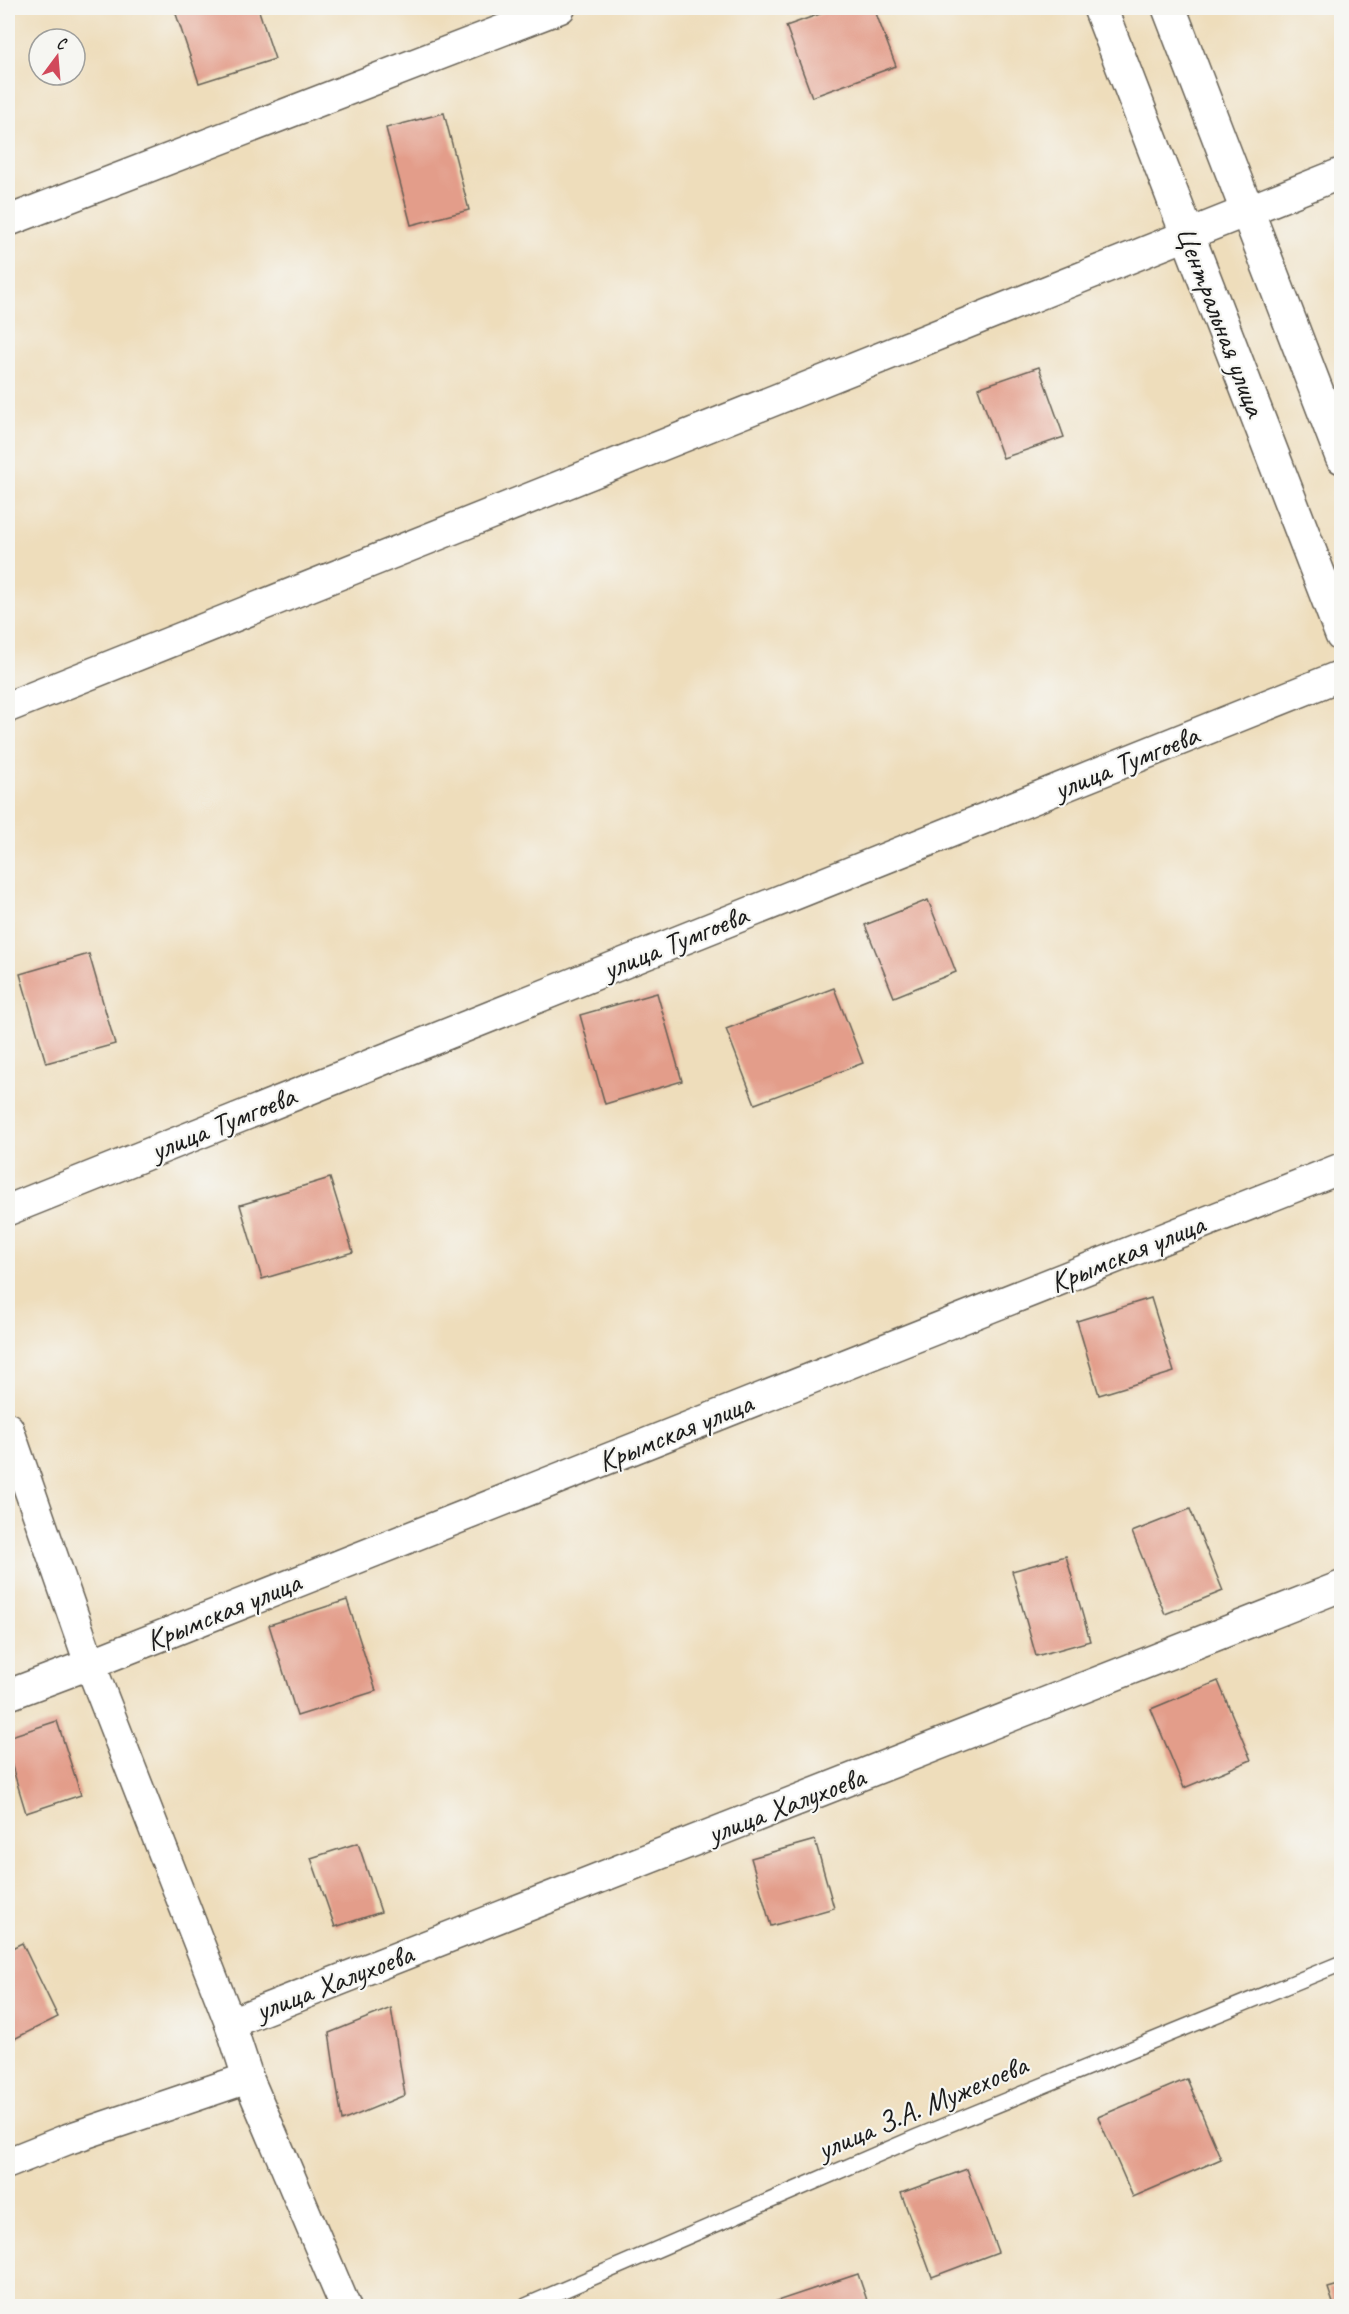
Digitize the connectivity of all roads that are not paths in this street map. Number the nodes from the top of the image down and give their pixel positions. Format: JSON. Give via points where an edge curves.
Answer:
{"nodes":[{"id":1,"x":560,"y":8,"type":"edge"},
{"id":2,"x":1100,"y":8,"type":"edge"},
{"id":3,"x":1169,"y":8,"type":"edge"},
{"id":4,"x":1341,"y":173,"type":"edge"},
{"id":5,"x":1247,"y":210,"type":"junction"},
{"id":6,"x":8,"y":220,"type":"edge"},
{"id":7,"x":1187,"y":234,"type":"junction"},
{"id":8,"x":1341,"y":457,"type":"edge"},
{"id":9,"x":1341,"y":635,"type":"edge"},
{"id":10,"x":1341,"y":675,"type":"edge"},
{"id":11,"x":8,"y":707,"type":"edge"},
{"id":12,"x":1341,"y":1168,"type":"edge"},
{"id":13,"x":8,"y":1210,"type":"edge"},
{"id":14,"x":8,"y":1428,"type":"edge"},
{"id":15,"x":1341,"y":1586,"type":"edge"},
{"id":16,"x":90,"y":1664,"type":"junction"},
{"id":17,"x":8,"y":1695,"type":"edge"},
{"id":18,"x":1341,"y":1963,"type":"edge"},
{"id":19,"x":230,"y":2023,"type":"junction"},
{"id":20,"x":248,"y":2078,"type":"junction"},
{"id":21,"x":8,"y":2163,"type":"edge"},
{"id":22,"x":345,"y":2307,"type":"edge"},
{"id":23,"x":526,"y":2307,"type":"edge"}],
"edges":[{"from":1,"to":6,"type":"street"},
{"from":2,"to":7,"type":"street","name":"Центральная улица"},
{"from":3,"to":5,"type":"street"},
{"from":4,"to":5,"type":"street"},
{"from":5,"to":7,"type":"street"},
{"from":5,"to":8,"type":"street"},
{"from":7,"to":9,"type":"street","name":"Центральная улица"},
{"from":7,"to":11,"type":"street"},
{"from":10,"to":13,"type":"street","name":"улица Тумгоева"},
{"from":12,"to":16,"type":"street","name":"Крымская улица"},
{"from":14,"to":16,"type":"street"},
{"from":15,"to":19,"type":"street","name":"улица Халухоева"},
{"from":16,"to":17,"type":"street","name":"Крымская улица"},
{"from":16,"to":19,"type":"street"},
{"from":18,"to":23,"type":"lane","name":"улица З.А. Мужехоева","via":[[915,2138]]},
{"from":19,"to":20,"type":"street"},
{"from":20,"to":21,"type":"street"},
{"from":20,"to":22,"type":"street"}]}
